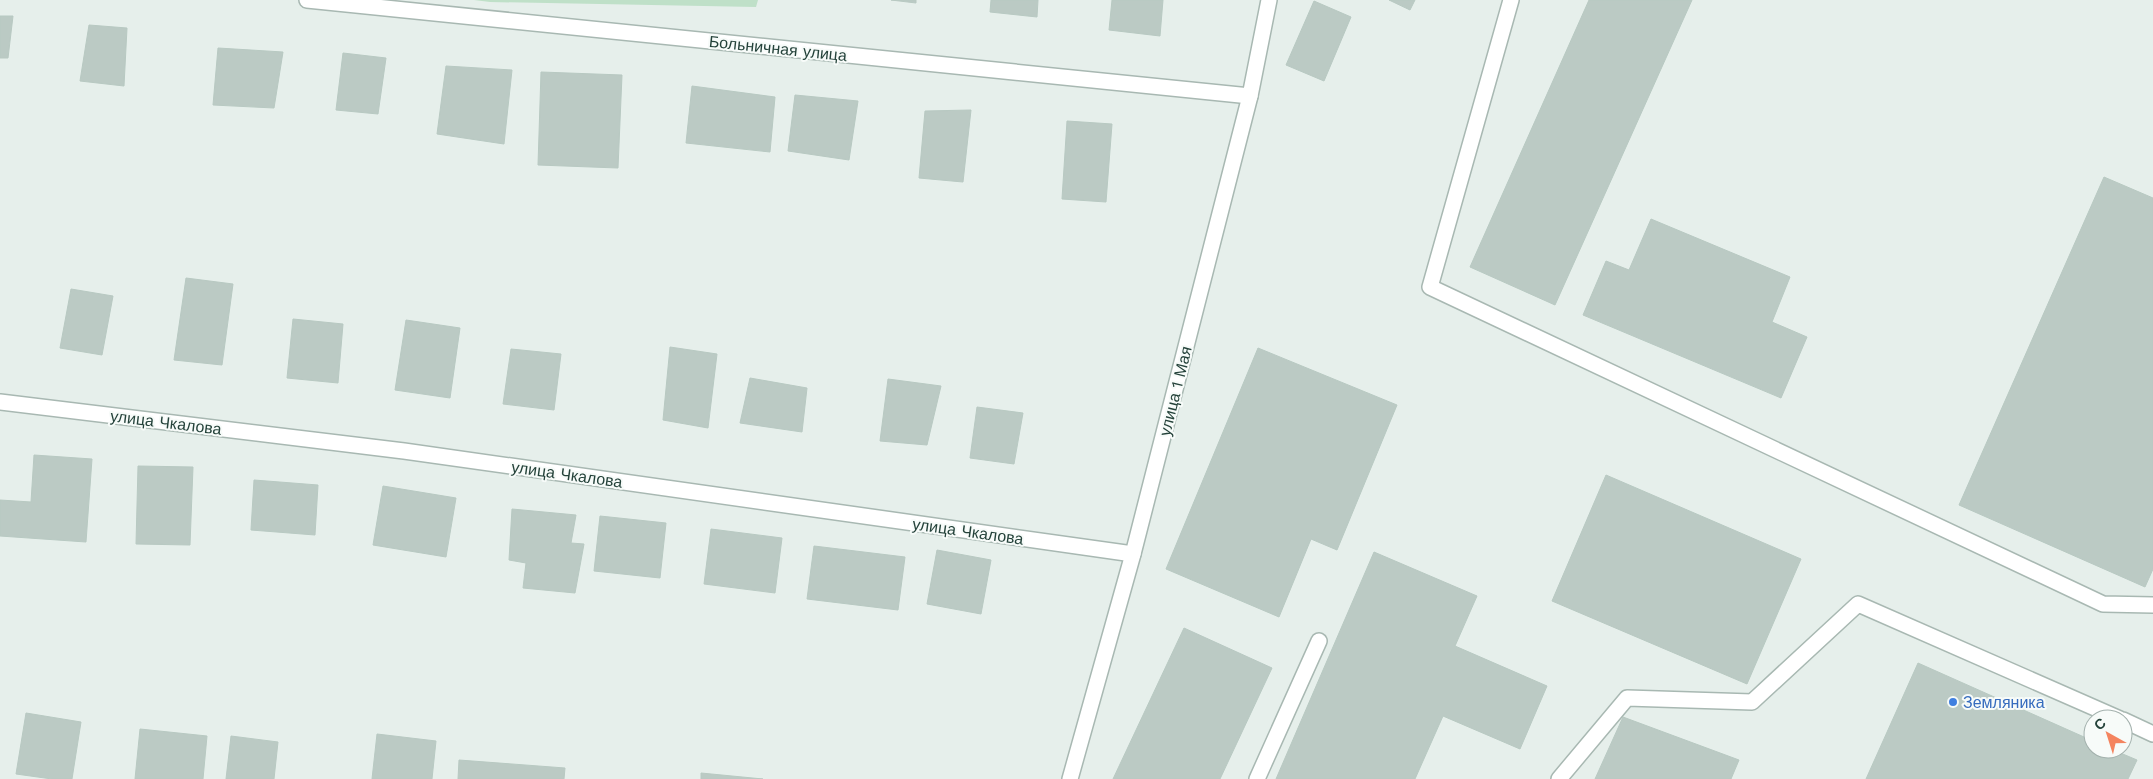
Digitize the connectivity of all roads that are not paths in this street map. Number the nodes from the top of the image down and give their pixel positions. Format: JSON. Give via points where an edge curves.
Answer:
{"nodes":[{"id":1,"x":307,"y":0,"type":"edge"},
{"id":2,"x":1269,"y":0,"type":"edge"},
{"id":3,"x":1511,"y":0,"type":"edge"},
{"id":4,"x":1250,"y":96,"type":"junction"},
{"id":5,"x":0,"y":402,"type":"edge"},
{"id":6,"x":1133,"y":554,"type":"junction"},
{"id":7,"x":2153,"y":605,"type":"edge"},
{"id":8,"x":1319,"y":642,"type":"dead end"},
{"id":9,"x":2096,"y":709,"type":"edge"},
{"id":10,"x":2133,"y":725,"type":"edge"},
{"id":11,"x":2153,"y":734,"type":"edge"},
{"id":12,"x":1070,"y":779,"type":"edge"},
{"id":13,"x":1257,"y":779,"type":"edge"},
{"id":14,"x":1559,"y":779,"type":"edge"}],
"edges":[{"from":1,"to":4,"type":"street","name":"Больничная улица"},
{"from":2,"to":4,"type":"street","name":"улица 1 Мая"},
{"from":3,"to":7,"type":"street","via":[[1430,287],[2103,604]]},
{"from":4,"to":6,"type":"street","name":"улица 1 Мая"},
{"from":5,"to":6,"type":"street","name":"улица Чкалова","via":[[404,451]]},
{"from":6,"to":12,"type":"street","name":"улица 1 Мая"},
{"from":8,"to":13,"type":"street"},
{"from":9,"to":14,"type":"street","via":[[1858,604],[1752,702],[1627,698]]},
{"from":10,"to":11,"type":"street"}]}
